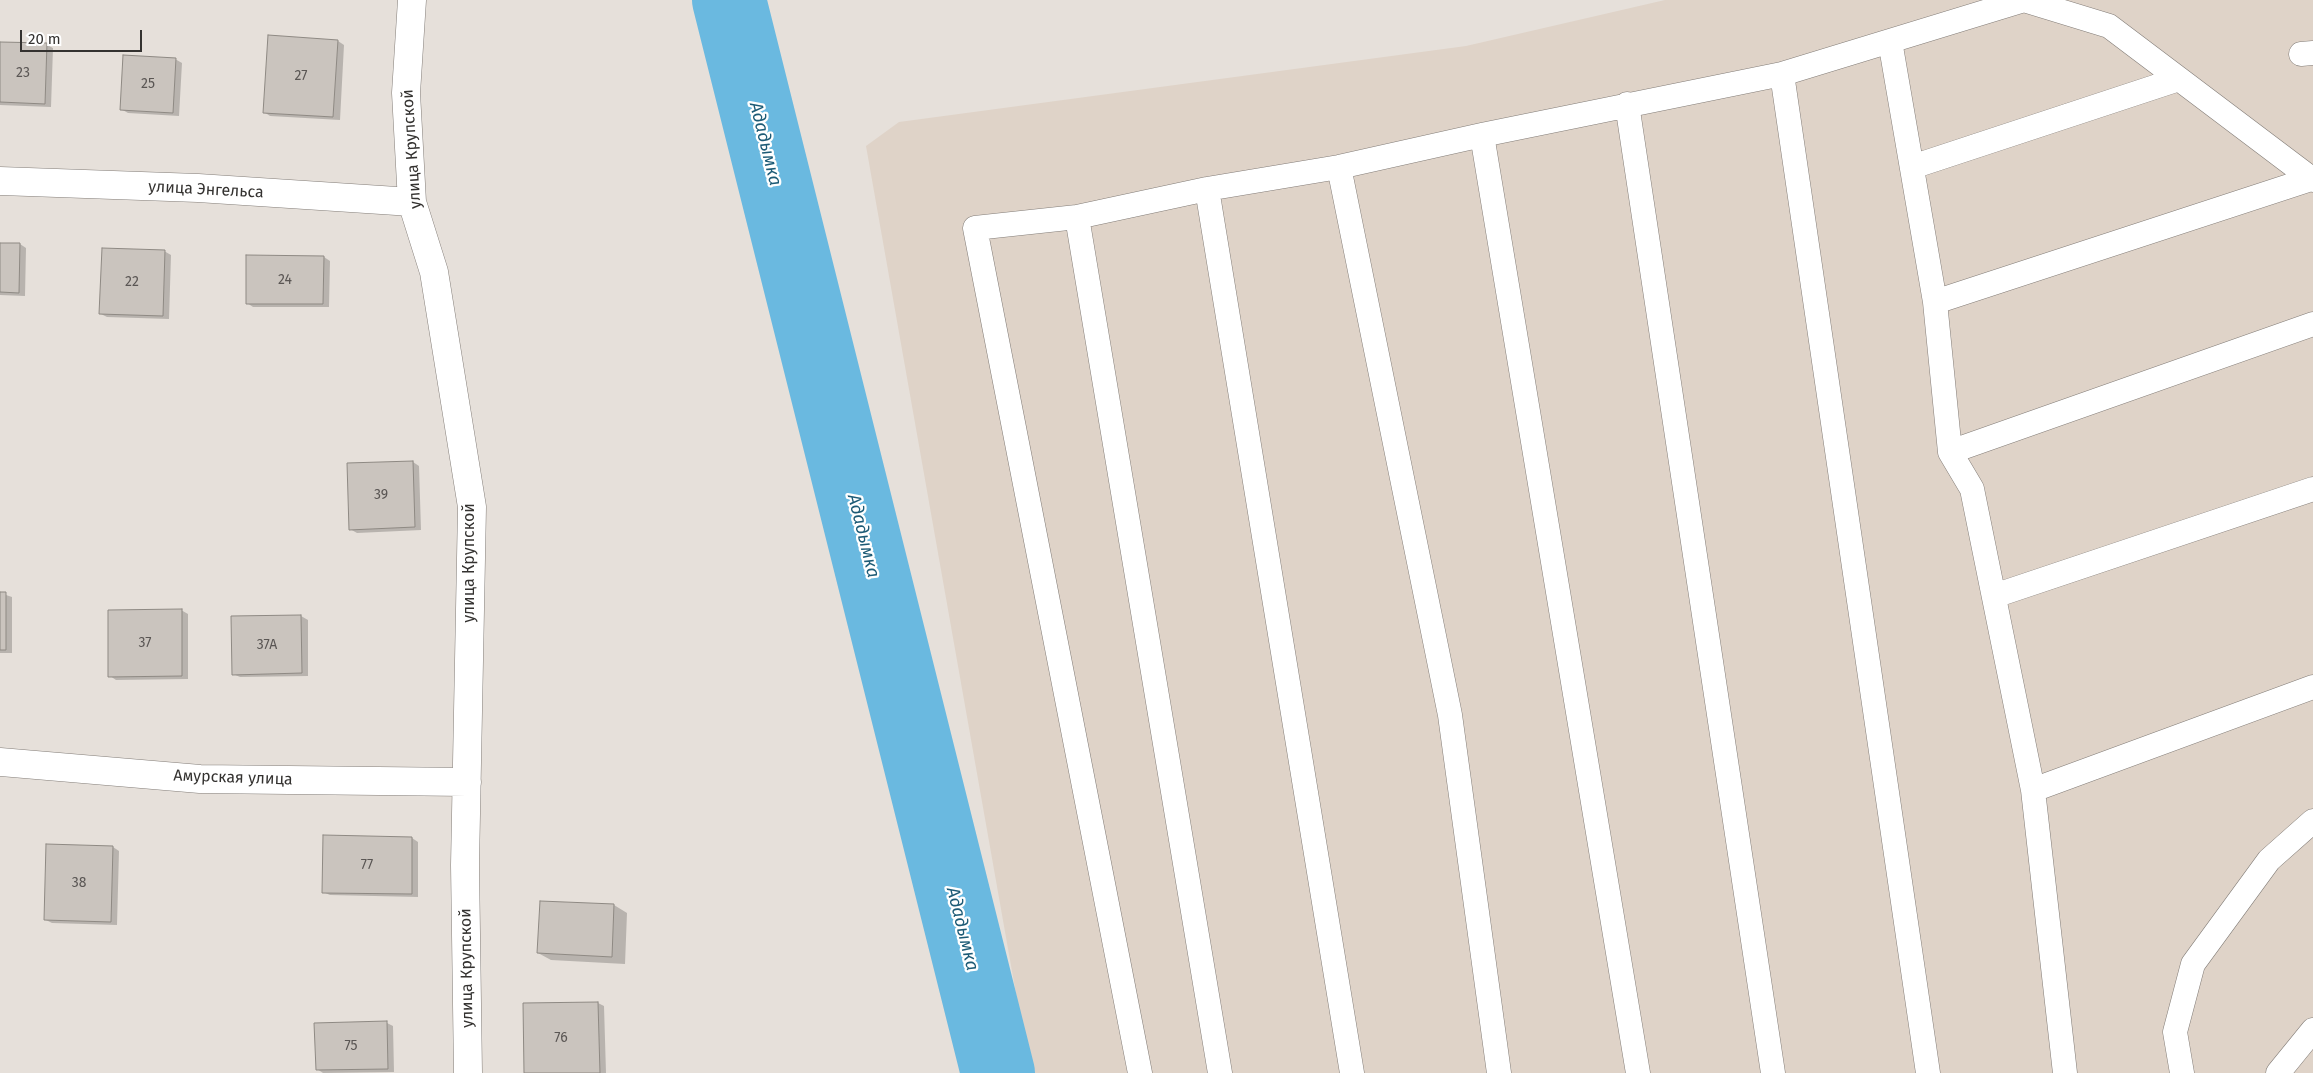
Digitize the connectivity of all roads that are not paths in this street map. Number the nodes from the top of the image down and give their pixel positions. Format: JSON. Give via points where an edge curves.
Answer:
{"nodes":[{"id":1,"x":412,"y":0,"type":"edge"},
{"id":2,"x":1890,"y":41,"type":"junction"},
{"id":3,"x":1782,"y":74,"type":"junction"},
{"id":4,"x":2179,"y":79,"type":"junction"},
{"id":5,"x":1627,"y":104,"type":"junction"},
{"id":6,"x":1482,"y":134,"type":"junction"},
{"id":7,"x":1340,"y":167,"type":"junction"},
{"id":8,"x":1912,"y":167,"type":"junction"},
{"id":9,"x":2312,"y":180,"type":"edge"},
{"id":10,"x":0,"y":181,"type":"edge"},
{"id":11,"x":1207,"y":189,"type":"junction"},
{"id":12,"x":412,"y":202,"type":"junction"},
{"id":13,"x":1077,"y":217,"type":"junction"},
{"id":14,"x":1935,"y":302,"type":"junction"},
{"id":15,"x":2313,"y":324,"type":"edge"},
{"id":16,"x":1950,"y":452,"type":"junction"},
{"id":17,"x":2313,"y":489,"type":"edge"},
{"id":18,"x":1994,"y":596,"type":"junction"},
{"id":19,"x":2313,"y":687,"type":"edge"},
{"id":20,"x":0,"y":762,"type":"edge"},
{"id":21,"x":467,"y":782,"type":"junction"},
{"id":22,"x":2033,"y":790,"type":"junction"},
{"id":23,"x":2313,"y":820,"type":"edge"},
{"id":24,"x":2313,"y":1030,"type":"edge"},
{"id":25,"x":468,"y":1073,"type":"edge"},
{"id":26,"x":1140,"y":1073,"type":"edge"},
{"id":27,"x":1220,"y":1073,"type":"edge"},
{"id":28,"x":1352,"y":1073,"type":"edge"},
{"id":29,"x":1499,"y":1073,"type":"edge"},
{"id":30,"x":1638,"y":1073,"type":"edge"},
{"id":31,"x":1773,"y":1073,"type":"edge"},
{"id":32,"x":1928,"y":1073,"type":"edge"},
{"id":33,"x":2064,"y":1073,"type":"edge"},
{"id":34,"x":2182,"y":1073,"type":"edge"},
{"id":35,"x":2278,"y":1073,"type":"edge"}],
"edges":[{"from":1,"to":12,"type":"street","name":"улица Крупской","via":[[406,93]]},
{"from":2,"to":3,"type":"lane"},
{"from":2,"to":4,"type":"lane","via":[[2024,0],[2109,26]]},
{"from":2,"to":8,"type":"lane"},
{"from":3,"to":5,"type":"lane"},
{"from":3,"to":32,"type":"lane"},
{"from":4,"to":8,"type":"lane"},
{"from":4,"to":9,"type":"lane"},
{"from":5,"to":6,"type":"lane"},
{"from":5,"to":31,"type":"lane"},
{"from":6,"to":7,"type":"lane"},
{"from":6,"to":30,"type":"lane"},
{"from":7,"to":11,"type":"lane"},
{"from":7,"to":29,"type":"lane","via":[[1450,714]]},
{"from":8,"to":14,"type":"lane"},
{"from":9,"to":14,"type":"lane"},
{"from":10,"to":12,"type":"street","name":"улица Энгельса","via":[[198,188]]},
{"from":11,"to":13,"type":"lane"},
{"from":11,"to":28,"type":"lane"},
{"from":12,"to":21,"type":"street","name":"улица Крупской","via":[[434,272],[472,507]]},
{"from":13,"to":26,"type":"lane","via":[[975,228]]},
{"from":13,"to":27,"type":"lane"},
{"from":14,"to":16,"type":"lane"},
{"from":15,"to":16,"type":"lane"},
{"from":16,"to":18,"type":"lane","via":[[1972,488]]},
{"from":17,"to":18,"type":"lane"},
{"from":18,"to":22,"type":"lane"},
{"from":19,"to":22,"type":"lane"},
{"from":20,"to":21,"type":"street","name":"Амурская улица","via":[[200,779]]},
{"from":21,"to":25,"type":"street","name":"улица Крупской"},
{"from":22,"to":33,"type":"lane"},
{"from":23,"to":34,"type":"lane","via":[[2269,860],[2193,964],[2176,1032]]},
{"from":24,"to":35,"type":"lane"}]}
